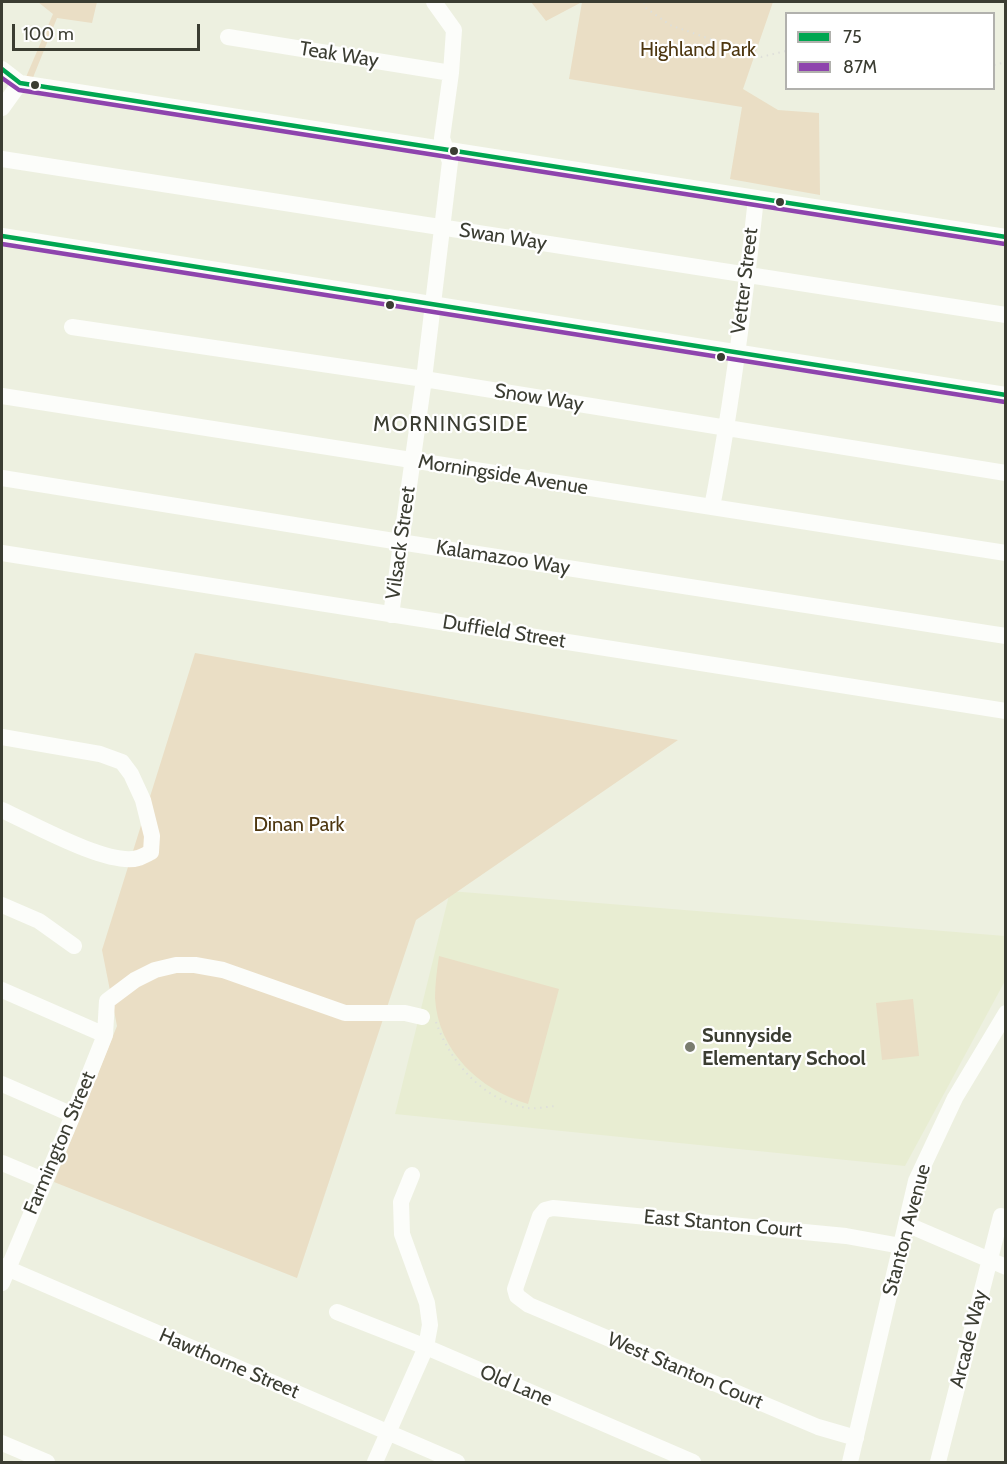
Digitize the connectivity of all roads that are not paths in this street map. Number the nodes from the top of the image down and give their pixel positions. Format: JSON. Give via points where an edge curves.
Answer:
{"nodes":[{"id":1,"x":434,"y":2,"type":"edge"},
{"id":2,"x":228,"y":38,"type":"dead end"},
{"id":3,"x":2,"y":69,"type":"edge"},
{"id":4,"x":451,"y":73,"type":"junction"},
{"id":5,"x":20,"y":83,"type":"junction"},
{"id":6,"x":2,"y":108,"type":"edge"},
{"id":7,"x":447,"y":150,"type":"junction"},
{"id":8,"x":2,"y":159,"type":"edge"},
{"id":9,"x":756,"y":198,"type":"junction"},
{"id":10,"x":443,"y":228,"type":"junction"},
{"id":11,"x":2,"y":236,"type":"edge"},
{"id":12,"x":1005,"y":237,"type":"edge"},
{"id":13,"x":748,"y":274,"type":"junction"},
{"id":14,"x":433,"y":304,"type":"junction"},
{"id":15,"x":1005,"y":315,"type":"edge"},
{"id":16,"x":72,"y":327,"type":"dead end"},
{"id":17,"x":736,"y":352,"type":"junction"},
{"id":18,"x":424,"y":379,"type":"junction"},
{"id":19,"x":1005,"y":395,"type":"edge"},
{"id":20,"x":2,"y":396,"type":"edge"},
{"id":21,"x":727,"y":428,"type":"junction"},
{"id":22,"x":413,"y":461,"type":"junction"},
{"id":23,"x":1005,"y":473,"type":"edge"},
{"id":24,"x":2,"y":478,"type":"edge"},
{"id":25,"x":712,"y":507,"type":"junction"},
{"id":26,"x":400,"y":542,"type":"junction"},
{"id":27,"x":2,"y":553,"type":"edge"},
{"id":28,"x":1005,"y":553,"type":"edge"},
{"id":29,"x":391,"y":615,"type":"junction"},
{"id":30,"x":1005,"y":636,"type":"edge"},
{"id":31,"x":1005,"y":711,"type":"edge"},
{"id":32,"x":2,"y":736,"type":"edge"},
{"id":33,"x":2,"y":810,"type":"edge"},
{"id":34,"x":2,"y":906,"type":"edge"},
{"id":35,"x":74,"y":946,"type":"dead end"},
{"id":36,"x":2,"y":990,"type":"edge"},
{"id":37,"x":1005,"y":1013,"type":"edge"},
{"id":38,"x":422,"y":1017,"type":"road end"},
{"id":39,"x":105,"y":1035,"type":"junction"},
{"id":40,"x":2,"y":1084,"type":"edge"},
{"id":41,"x":73,"y":1115,"type":"junction"},
{"id":42,"x":2,"y":1163,"type":"edge"},
{"id":43,"x":412,"y":1175,"type":"dead end"},
{"id":44,"x":45,"y":1181,"type":"junction"},
{"id":45,"x":1001,"y":1216,"type":"dead end"},
{"id":46,"x":906,"y":1224,"type":"junction"},
{"id":47,"x":901,"y":1246,"type":"junction"},
{"id":48,"x":988,"y":1259,"type":"junction"},
{"id":49,"x":1005,"y":1267,"type":"edge"},
{"id":50,"x":4,"y":1272,"type":"edge"},
{"id":51,"x":517,"y":1296,"type":"joint"},
{"id":52,"x":337,"y":1312,"type":"dead end"},
{"id":53,"x":426,"y":1347,"type":"junction"},
{"id":54,"x":388,"y":1433,"type":"junction"},
{"id":55,"x":856,"y":1438,"type":"junction"},
{"id":56,"x":2,"y":1443,"type":"edge"},
{"id":57,"x":687,"y":1461,"type":"edge"},
{"id":58,"x":47,"y":1462,"type":"edge"},
{"id":59,"x":375,"y":1462,"type":"edge"},
{"id":60,"x":457,"y":1462,"type":"edge"},
{"id":61,"x":850,"y":1462,"type":"edge"},
{"id":62,"x":939,"y":1462,"type":"edge"}],
"edges":[{"from":1,"to":4,"type":"street","name":"Vilsack Street","via":[[454,30]]},
{"from":2,"to":4,"type":"street","name":"Teak Way"},
{"from":3,"to":5,"type":"street"},
{"from":4,"to":7,"type":"street","name":"Vilsack Street","via":[[442,138]]},
{"from":5,"to":6,"type":"street"},
{"from":5,"to":7,"type":"street"},
{"from":7,"to":9,"type":"street"},
{"from":7,"to":10,"type":"street","name":"Vilsack Street","via":[[450,162]]},
{"from":8,"to":10,"type":"street","name":"Swan Way"},
{"from":9,"to":12,"type":"street"},
{"from":9,"to":13,"type":"street","name":"Vetter Street"},
{"from":10,"to":13,"type":"street","name":"Swan Way"},
{"from":10,"to":14,"type":"street","name":"Vilsack Street"},
{"from":11,"to":14,"type":"street"},
{"from":13,"to":15,"type":"street","name":"Swan Way"},
{"from":13,"to":17,"type":"street","name":"Vetter Street"},
{"from":14,"to":17,"type":"street"},
{"from":14,"to":18,"type":"street","name":"Vilsack Street"},
{"from":16,"to":18,"type":"street","name":"Snow Way"},
{"from":17,"to":19,"type":"street"},
{"from":17,"to":21,"type":"street","name":"Vetter Street"},
{"from":18,"to":21,"type":"street","name":"Snow Way"},
{"from":18,"to":22,"type":"street","name":"Vilsack Street"},
{"from":20,"to":22,"type":"street","name":"Morningside Avenue"},
{"from":21,"to":23,"type":"street","name":"Snow Way"},
{"from":21,"to":25,"type":"street","name":"Vetter Street"},
{"from":22,"to":25,"type":"street","name":"Morningside Avenue"},
{"from":22,"to":26,"type":"street","name":"Vilsack Street"},
{"from":24,"to":26,"type":"street","name":"Kalamazoo Way"},
{"from":25,"to":28,"type":"street","name":"Morningside Avenue"},
{"from":26,"to":29,"type":"street","name":"Vilsack Street"},
{"from":26,"to":30,"type":"street","name":"Kalamazoo Way"},
{"from":27,"to":29,"type":"street","name":"Duffield Street"},
{"from":29,"to":31,"type":"street","name":"Duffield Street"},
{"from":32,"to":33,"type":"street","via":[[100,754],[122,762],[143,800],[152,836],[150,852],[124,859],[103,855]]},
{"from":34,"to":35,"type":"street","via":[[39,921]]},
{"from":36,"to":39,"type":"street"},
{"from":37,"to":46,"type":"street","name":"Stanton Avenue","via":[[926,1155]]},
{"from":38,"to":39,"type":"street","name":"Farmington Street","via":[[345,1012],[223,970],[176,965],[135,980],[107,1001]]},
{"from":39,"to":41,"type":"street","name":"Farmington Street"},
{"from":40,"to":41,"type":"street"},
{"from":41,"to":44,"type":"street","name":"Farmington Street"},
{"from":42,"to":44,"type":"street"},
{"from":43,"to":53,"type":"street","via":[[401,1202],[402,1234],[427,1304],[430,1325]]},
{"from":44,"to":50,"type":"street","name":"Farmington Street"},
{"from":45,"to":48,"type":"street","name":"Arcade Way"},
{"from":46,"to":47,"type":"street","name":"Stanton Avenue"},
{"from":46,"to":48,"type":"street"},
{"from":47,"to":51,"type":"street","name":"East Stanton Court","via":[[846,1236],[544,1210],[515,1289]]},
{"from":47,"to":55,"type":"street","name":"Stanton Avenue"},
{"from":48,"to":49,"type":"street"},
{"from":48,"to":62,"type":"street","name":"Arcade Way"},
{"from":50,"to":54,"type":"street","name":"Hawthorne Street"},
{"from":51,"to":55,"type":"street","name":"West Stanton Court","via":[[530,1305],[818,1427]]},
{"from":52,"to":53,"type":"street","name":"Old Lane"},
{"from":53,"to":54,"type":"street"},
{"from":53,"to":57,"type":"street","name":"Old Lane"},
{"from":54,"to":59,"type":"street"},
{"from":54,"to":60,"type":"street","name":"Hawthorne Street"},
{"from":55,"to":61,"type":"street","name":"Stanton Avenue"},
{"from":56,"to":58,"type":"street"}]}
